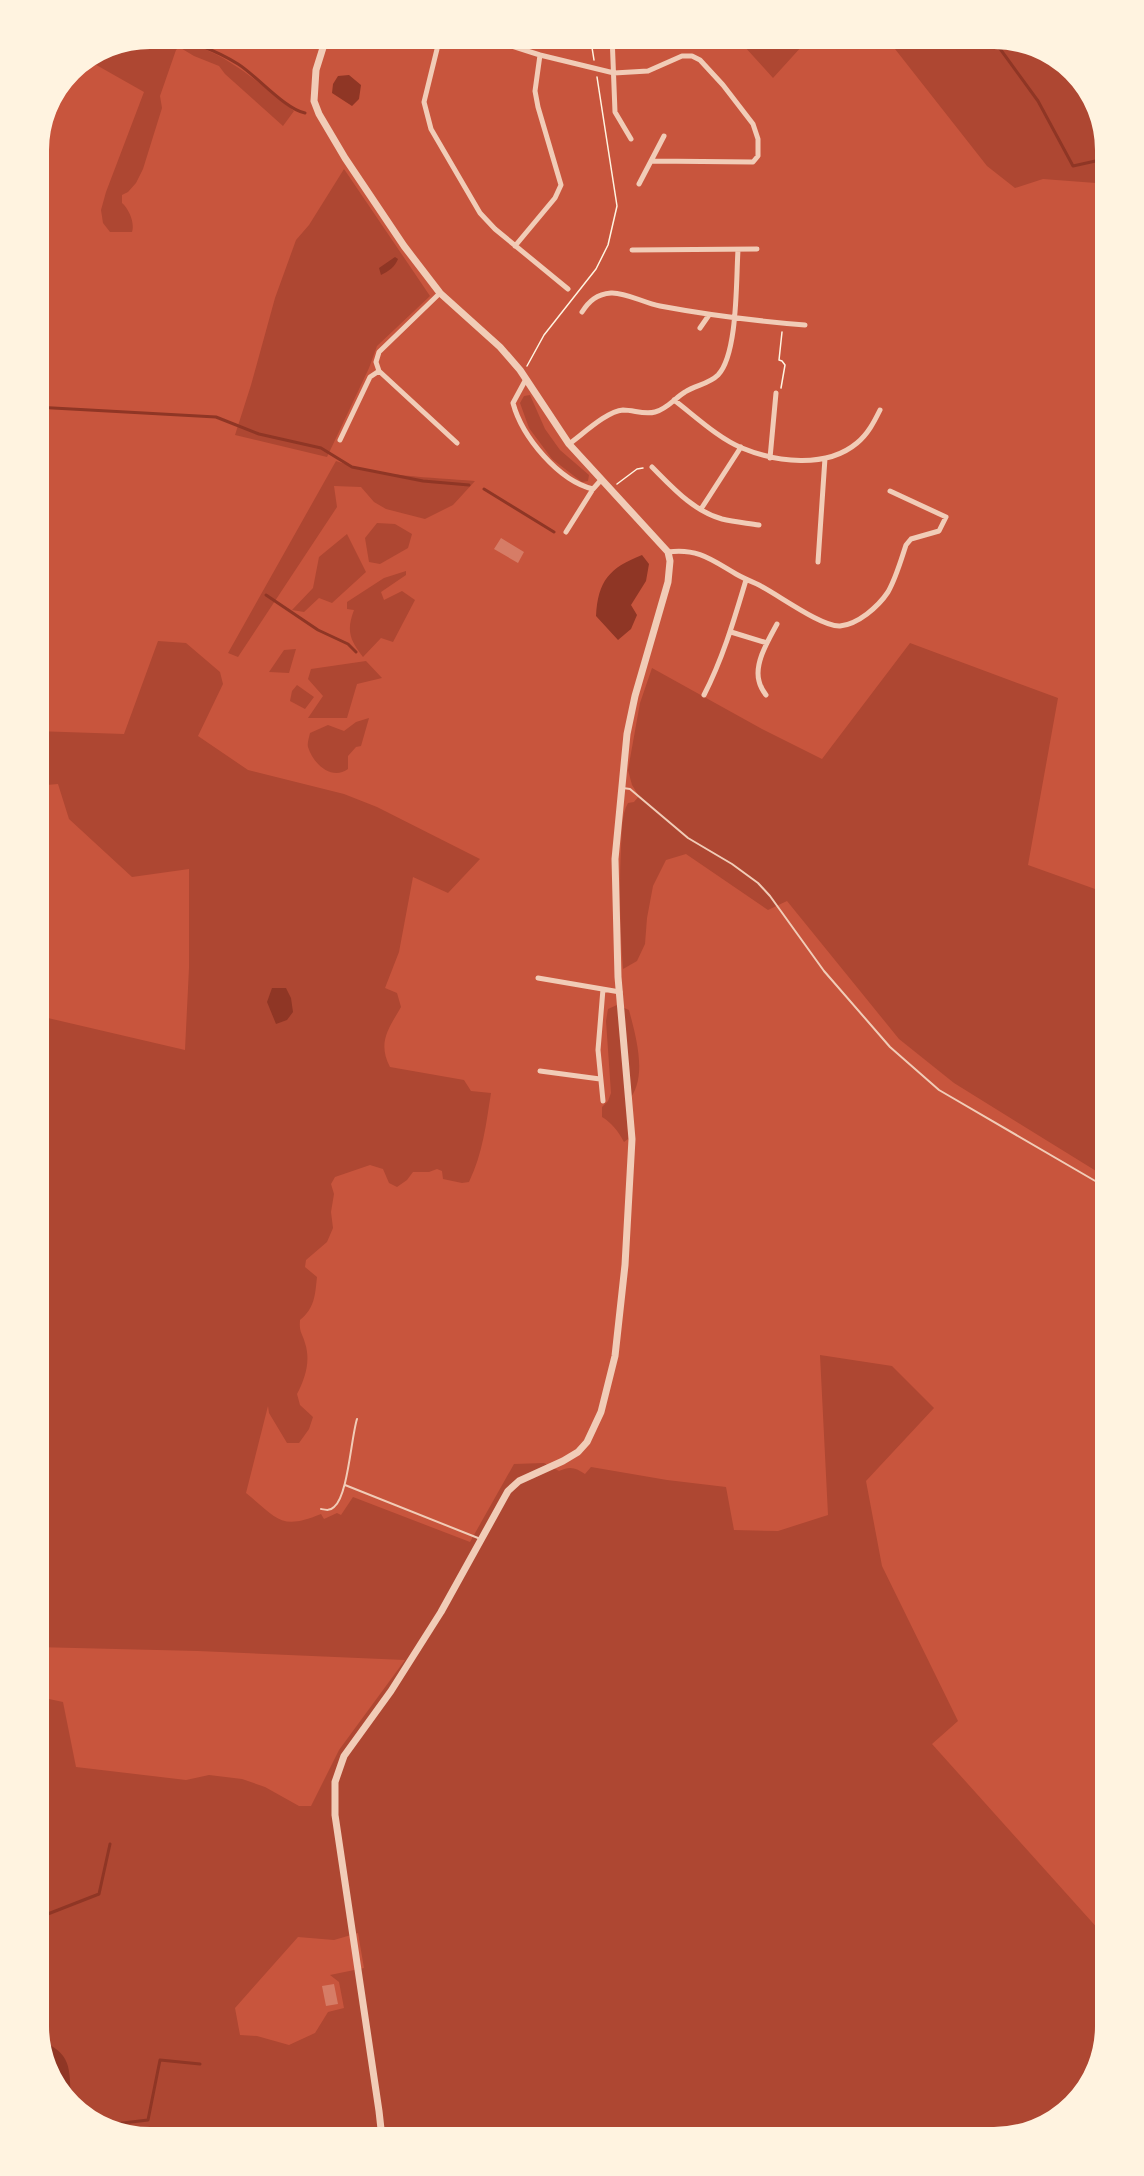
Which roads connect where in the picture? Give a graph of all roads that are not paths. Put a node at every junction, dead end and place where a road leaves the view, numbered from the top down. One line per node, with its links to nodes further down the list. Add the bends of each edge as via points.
1 (324, 45): 16 (street, via 314,89 319,114 404,246)
2 (438, 45): 11 (street, via 424,102 431,129 480,213)
3 (508, 45): 5 (street)
4 (613, 45): 6 (street)
5 (540, 55): 6 (street); 11 (street, via 535,91 561,185 555,198)
6 (614, 73): 8 (street, via 615,112); 9 (street, via 648,71 682,56 692,56 723,85 753,124 758,139 758,156 753,162)
7 (664, 136): 9 (street)
8 (631, 139)
9 (651, 162): 10 (street)
10 (639, 184)
11 (515, 246): 15 (street)
12 (757, 249): 14 (street)
13 (632, 250): 14 (street)
14 (738, 250): 19 (street)
15 (568, 289)
16 (440, 293): 22 (street, via 379,352); 23 (street, via 500,347)
17 (582, 312): 18 (street, via 592,300 611,293)
18 (709, 315): 19 (street); 21 (street)
19 (733, 318): 20 (street); 25 (street, via 731,350 724,368 712,380)
20 (806, 325)
21 (700, 328)
22 (379, 371): 27 (street, via 370,377); 28 (street)
23 (526, 379): 29 (street); 35 (street, via 513,404 521,422 555,467 580,486)
24 (776, 393): 31 (street)
25 (674, 400): 29 (street, via 654,412 619,410); 30 (street)
26 (880, 410): 32 (street, via 855,445)
27 (340, 440)
28 (457, 443)
29 (570, 444): 34 (street)
30 (741, 447): 31 (street); 37 (street)
31 (770, 458): 32 (street)
32 (825, 458): 41 (street)
33 (652, 466): 37 (street, via 675,491)
34 (601, 480): 35 (street); 40 (street)
35 (593, 489): 39 (street)
36 (890, 491): 42 (street, via 946,517 939,531 911,539 906,545 889,591 872,611 839,626)
37 (701, 509): 38 (street, via 722,519)
38 (759, 525)
39 (566, 532)
40 (668, 552): 42 (street, via 682,550 704,555); 48 (street, via 668,582 635,696)
41 (818, 562)
42 (746, 580): 44 (street)
43 (777, 624): 45 (street)
44 (731, 632): 45 (street); 46 (street)
45 (767, 643): 47 (street, via 758,668 758,680)
46 (704, 695)
47 (766, 695)
48 (621, 788): 51 (street, via 615,859); 55 (lane, via 630,789 688,838 758,883 824,971 883,1038 939,1090)
49 (538, 978): 50 (street)
50 (603, 989): 51 (street); 53 (street)
51 (620, 992): 59 (street, via 632,1139 620,1320 607,1391 587,1442 578,1452 519,1481 508,1491)
52 (540, 1071): 53 (street)
53 (600, 1079): 54 (street)
54 (603, 1101)
55 (1099, 1183)
56 (357, 1419): 57 (lane)
57 (345, 1485): 58 (lane, via 333,1509); 59 (lane)
58 (321, 1509)
59 (481, 1539): 60 (street, via 441,1612 344,1756 335,1782 335,1815)
60 (381, 2131)

